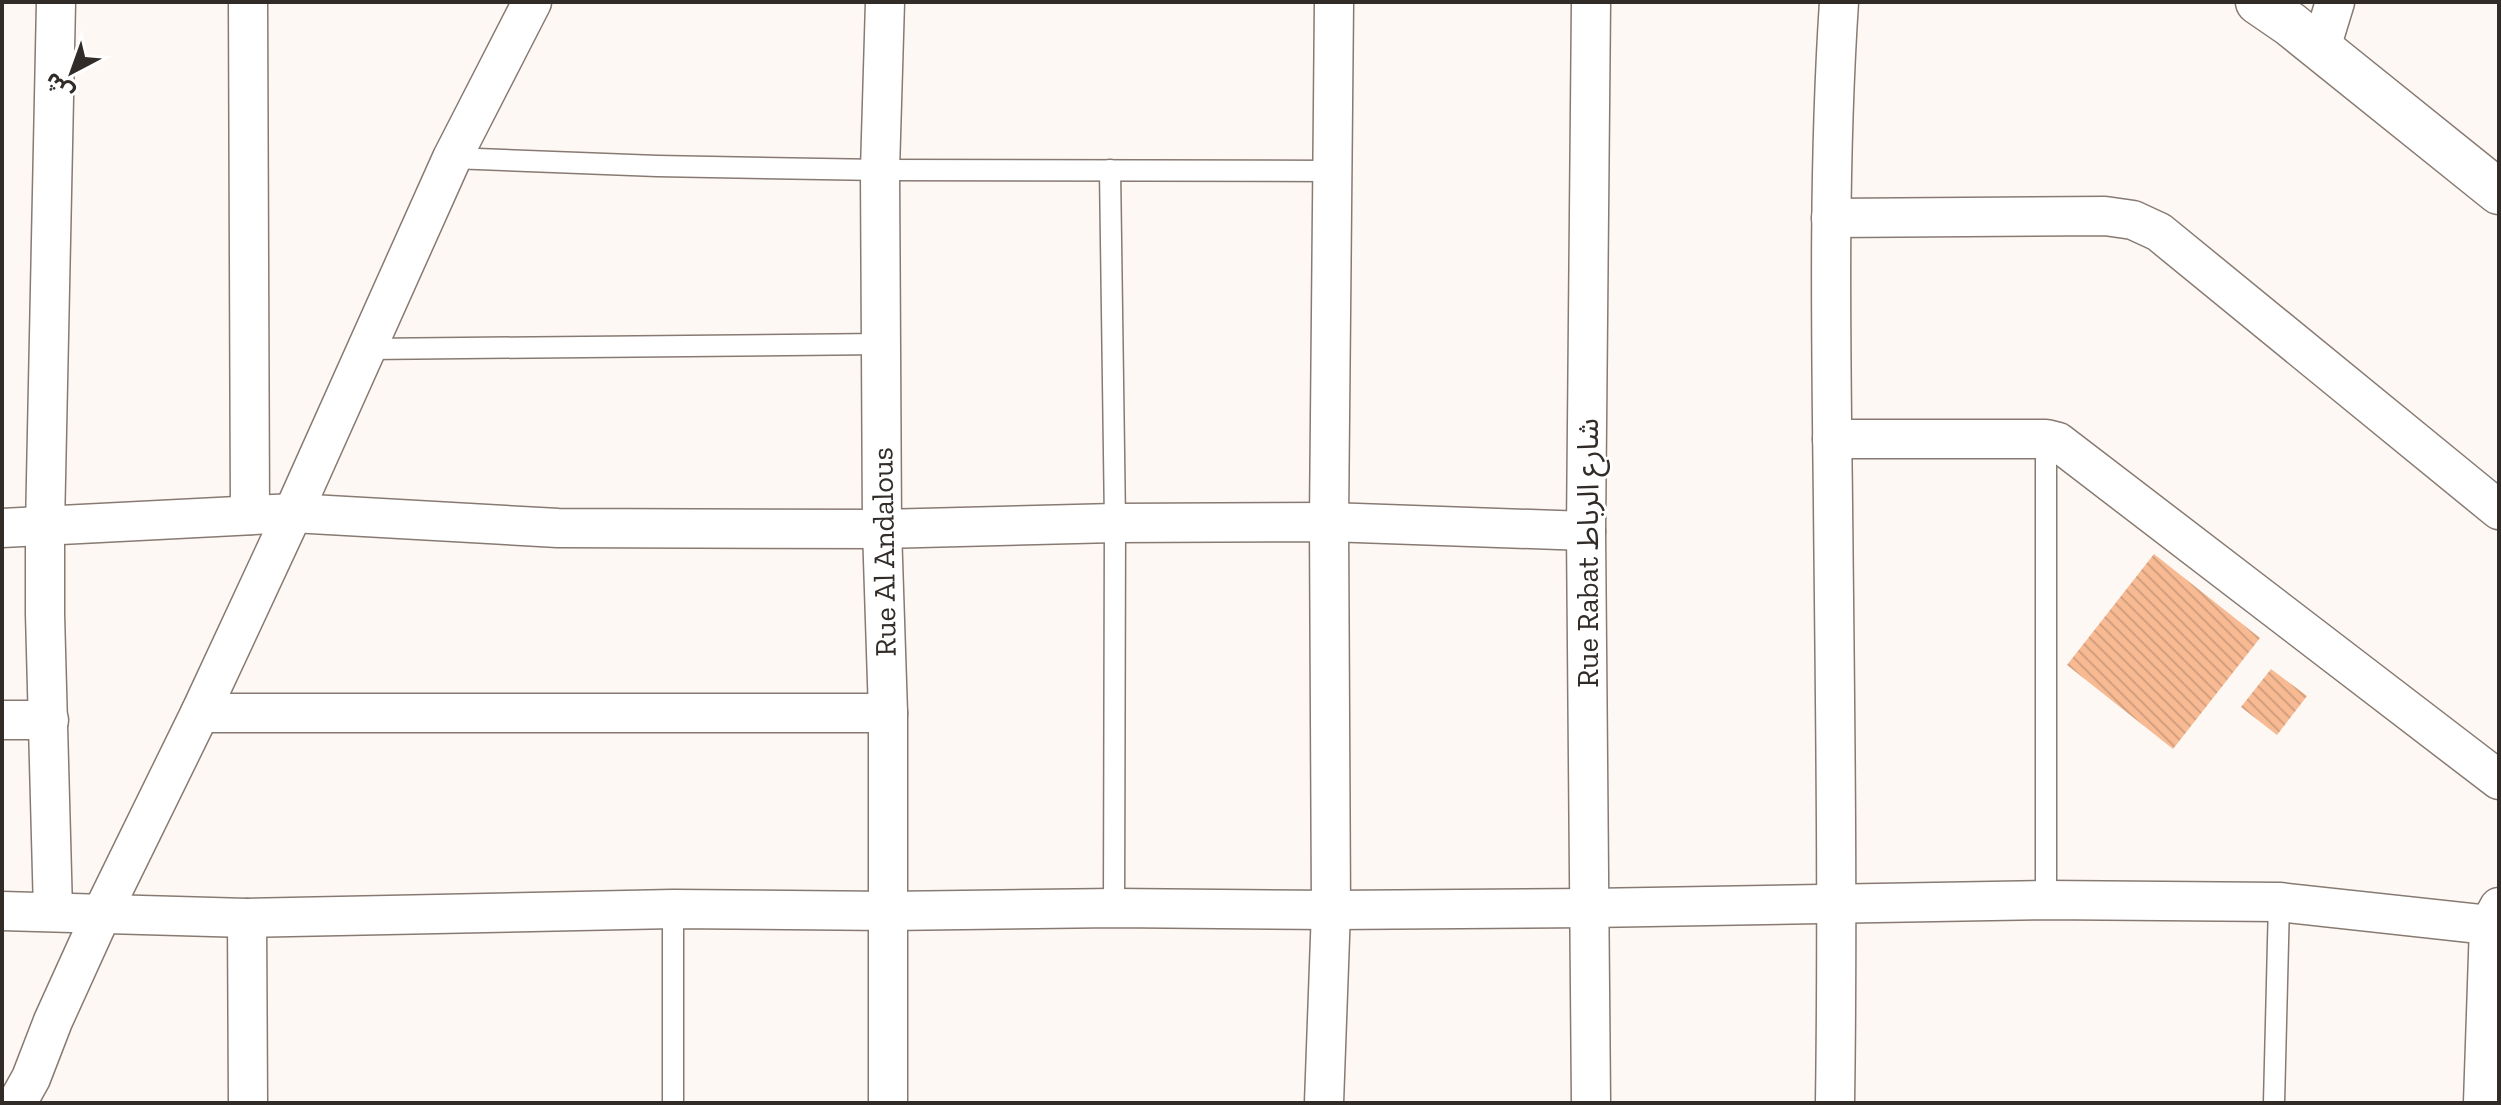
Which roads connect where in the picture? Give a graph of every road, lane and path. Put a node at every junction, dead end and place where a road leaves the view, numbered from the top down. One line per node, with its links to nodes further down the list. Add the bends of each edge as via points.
1 (56, 2): 26 (street)
2 (248, 2): 23 (street)
3 (532, 2): 11 (street)
4 (885, 2): 12 (street, Rue Al Andalous)
5 (1334, 2): 14 (street)
6 (1591, 2): 29 (street, Rue Rabat شارع الرباط)
7 (1839, 2): 16 (street)
8 (2258, 2): 10 (street)
9 (2335, 2): 10 (street)
10 (2321, 48): 15 (street)
11 (452, 158): 12 (lane); 18 (street)
12 (880, 170): 13 (lane); 17 (street, Rue Al Andalous)
13 (1110, 170): 14 (lane); 25 (lane)
14 (1331, 171): 24 (street)
15 (2499, 192)
16 (1831, 218): 19 (street); 21 (street, via 2133,220 2159,232)
17 (882, 344): 18 (lane); 28 (street, Rue Al Andalous)
18 (368, 349): 22 (street)
19 (1832, 439): 20 (street); 37 (street)
20 (2046, 439): 34 (street, via 2082,460); 35 (lane)
21 (2499, 510)
22 (293, 513): 23 (street); 28 (street, via 558,528); 30 (street)
23 (250, 515): 26 (street)
24 (1329, 522): 25 (street); 29 (street); 41 (street)
25 (1115, 523): 28 (street); 38 (lane)
26 (45, 527): 27 (street); 33 (street)
27 (2, 528)
28 (882, 529): 31 (street, Rue Al Andalous)
29 (1586, 531): 39 (street, Rue Rabat شارع الرباط)
30 (200, 713): 31 (street); 45 (street)
31 (888, 713): 44 (street, Rue Al Andalous)
32 (2, 720): 33 (street)
33 (49, 720): 43 (street)
34 (2499, 780)
35 (2046, 900): 36 (street); 37 (street)
36 (2279, 902): 46 (street); 55 (lane)
37 (1838, 904): 39 (street); 54 (street)
38 (1114, 908): 41 (street); 44 (street)
39 (1591, 908): 41 (street); 53 (street, Rue Rabat شارع الرباط)
40 (673, 909): 44 (street); 47 (street); 50 (lane)
41 (1331, 910): 52 (street)
42 (2, 911): 43 (street)
43 (53, 911): 45 (street)
44 (889, 911): 51 (street, Rue Al Andalous)
45 (102, 913): 47 (street); 48 (street)
46 (2494, 916): 56 (street)
47 (247, 918): 49 (street)
48 (20, 1097)
49 (248, 1103)
50 (673, 1103)
51 (888, 1103)
52 (1324, 1103)
53 (1591, 1103)
54 (1835, 1103)
55 (2274, 1103)
56 (2483, 1103)

